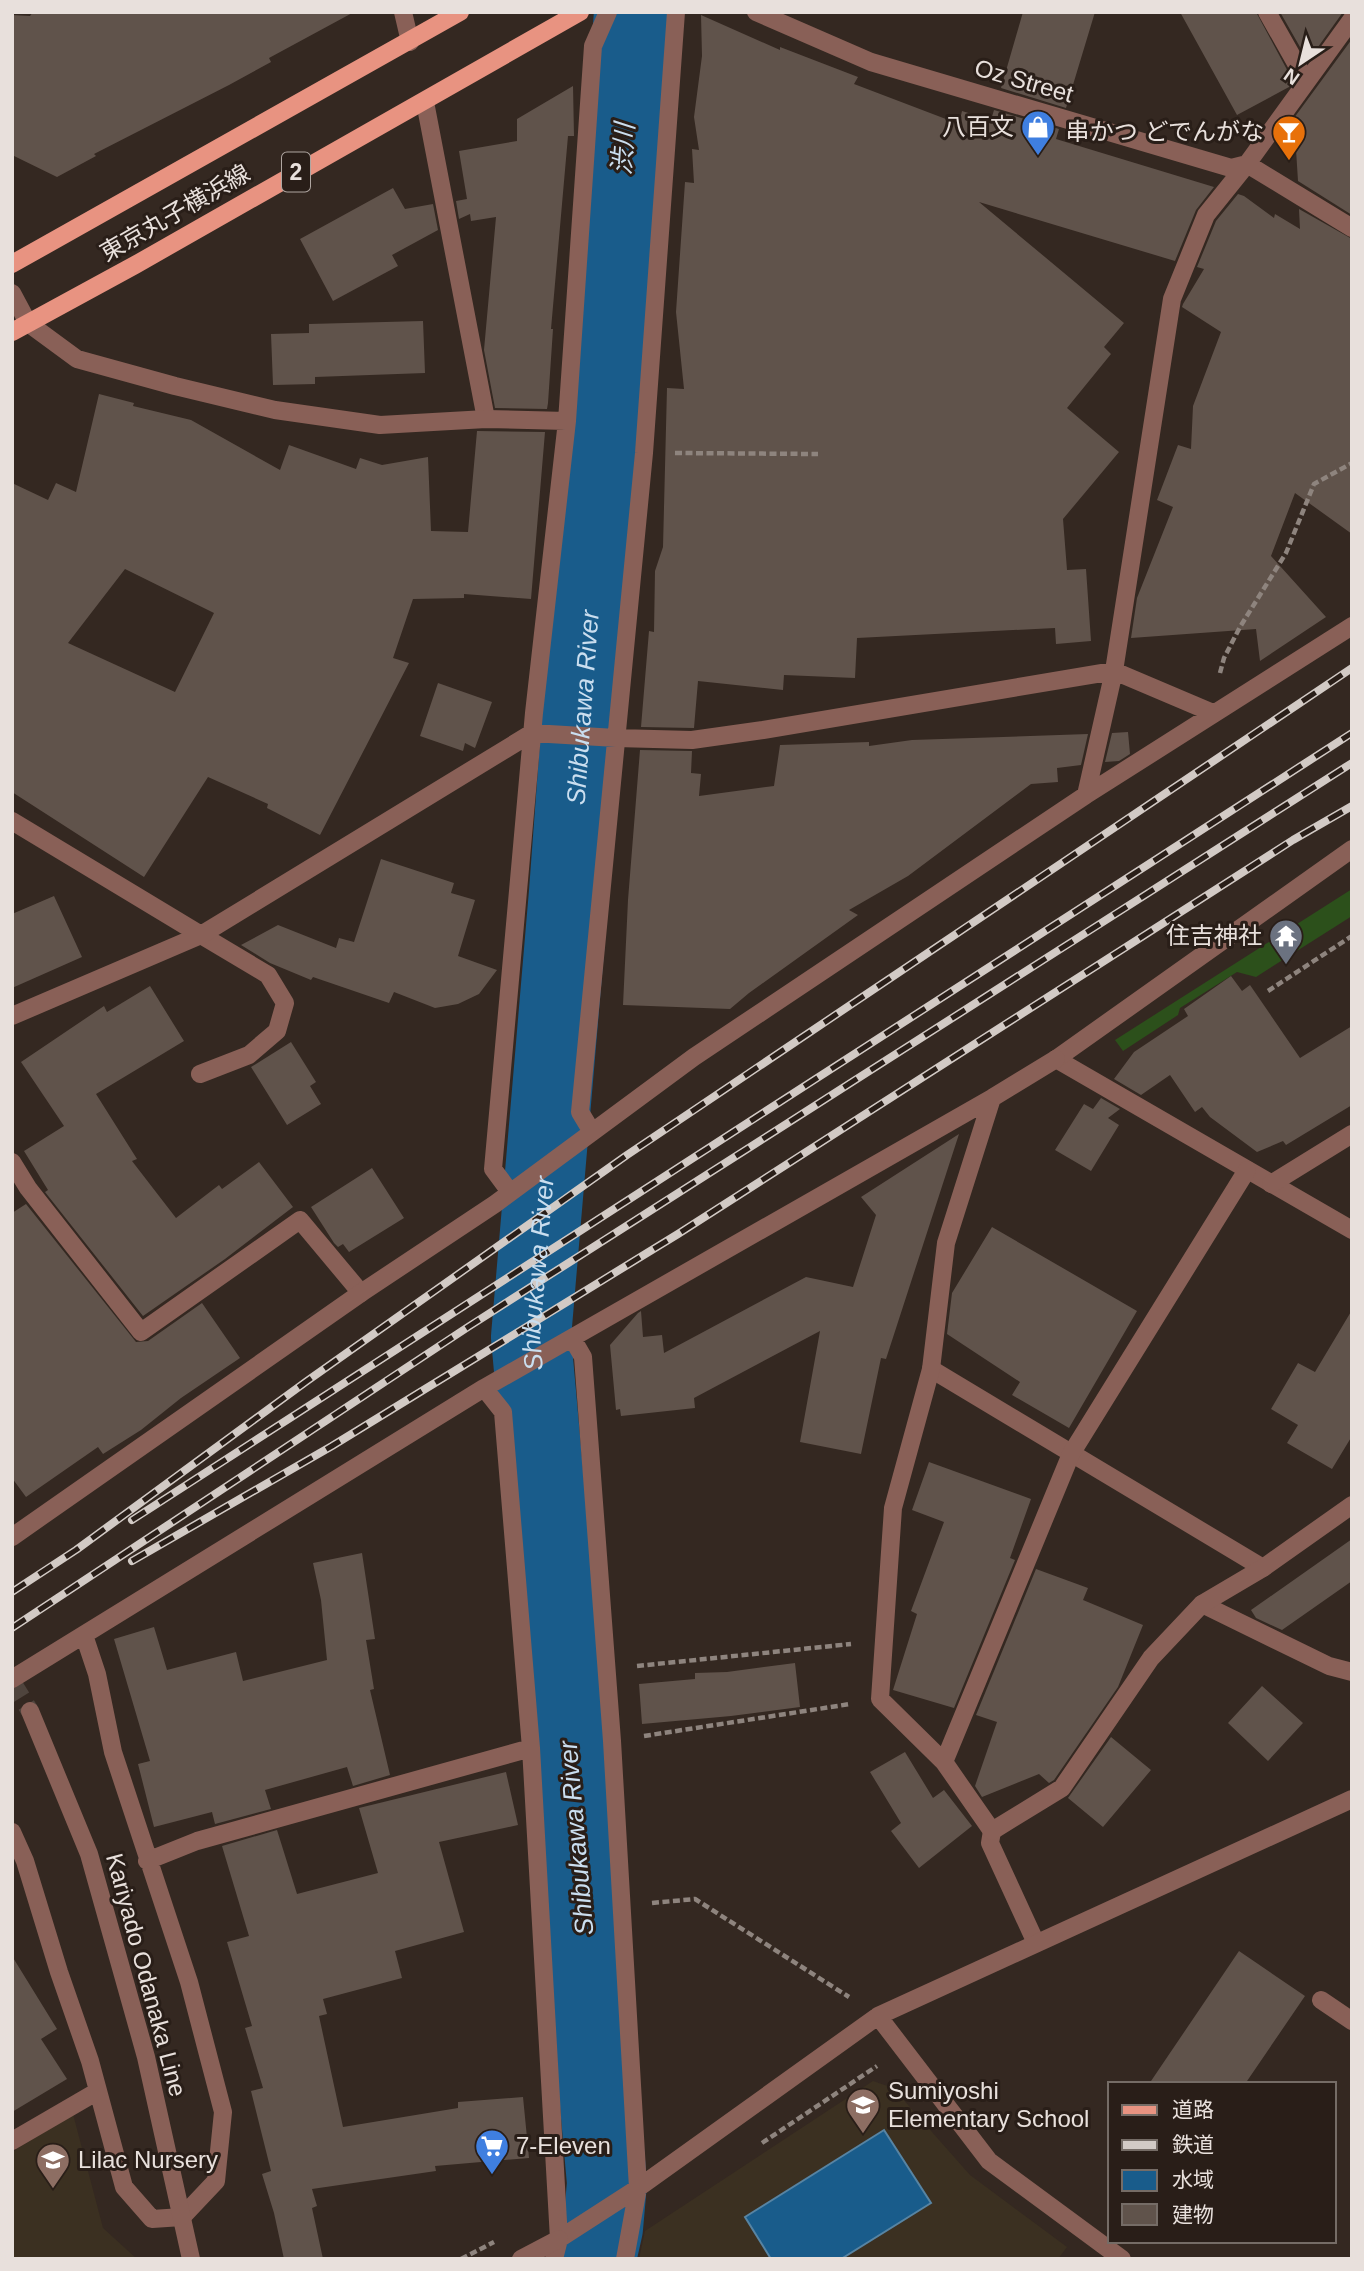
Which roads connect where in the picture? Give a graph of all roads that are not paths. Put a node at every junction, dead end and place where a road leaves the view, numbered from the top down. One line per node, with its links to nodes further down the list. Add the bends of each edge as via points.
1 (403, 12): 9 (street)
2 (460, 12): 9 (main road, 東京丸子横浜線 / 2)
3 (580, 12): 11 (main road, 東京丸子横浜線 / 2)
4 (608, 12): 18 (street, via 593,46)
5 (676, 12): 23 (street, via 644,453)
6 (756, 12): 12 (street, Oz Street, via 872,62 1231,167)
7 (1267, 12): 10 (street)
8 (1352, 19): 10 (street)
9 (410, 42): 14 (main road, 東京丸子横浜線 / 2)
10 (1306, 81): 12 (street)
11 (425, 102): 16 (main road, 東京丸子横浜線 / 2); 17 (street)
12 (1247, 164): 13 (street, Oz Street); 20 (street, via 1206,215 1171,299)
13 (1352, 228)
14 (12, 264)
15 (12, 293): 16 (street)
16 (20, 328): 17 (street, via 77,359 275,410 380,425)
17 (486, 419): 18 (street)
18 (567, 421): 22 (street)
19 (1352, 626): 21 (street)
20 (1114, 671): 21 (street); 23 (street, via 692,740); 24 (street)
21 (1213, 713): 24 (street)
22 (532, 733): 23 (street); 27 (street); 37 (street, via 493,1169)
23 (616, 738): 32 (street, via 580,1112)
24 (1086, 795): 32 (street, via 694,1057)
25 (12, 821): 27 (street)
26 (1352, 849): 29 (street)
27 (201, 935): 28 (street); 30 (street, via 268,975 285,1003 277,1031 249,1055)
28 (12, 1016)
29 (1056, 1059): 31 (street); 35 (street)
30 (200, 1074)
31 (992, 1098): 40 (street); 41 (street, via 946,1242)
32 (590, 1133): 37 (street)
33 (1352, 1134): 36 (street)
34 (12, 1162): 39 (street, via 142,1332 300,1220)
35 (1247, 1170): 36 (street); 43 (street)
36 (1270, 1184): 38 (street)
37 (506, 1194): 39 (street)
38 (1352, 1230)
39 (361, 1293): 45 (street)
40 (572, 1338): 42 (street); 64 (street, via 583,1357 623,1906)
41 (931, 1369): 43 (street); 53 (street, via 892,1508 880,1699)
42 (484, 1388): 48 (street); 52 (street, via 503,1412)
43 (1071, 1454): 46 (street); 53 (street)
44 (1352, 1506): 46 (street)
45 (12, 1537)
46 (1263, 1568): 47 (street)
47 (1202, 1604): 49 (street, via 1329,1666); 55 (street, via 1152,1658 1062,1787)
48 (84, 1634): 50 (street); 57 (street, via 113,1752)
49 (1352, 1672)
50 (12, 1679)
51 (30, 1711): 65 (street, Kariyado Odanaka Line, via 89,1854 146,2057)
52 (531, 1748): 57 (street, via 197,1841); 66 (street)
53 (944, 1762): 55 (street)
54 (1352, 1799): 58 (street)
55 (992, 1831): 58 (street, via 990,1843)
56 (12, 1832): 62 (street)
57 (148, 1861): 65 (street, via 189,1982 223,2112 216,2181)
58 (1036, 1943): 60 (street)
59 (1321, 2000): 61 (street)
60 (878, 2016): 64 (street); 71 (street, via 989,2161)
61 (1352, 2021)
62 (98, 2091): 63 (street); 65 (street, via 124,2188 152,2218)
63 (12, 2141)
64 (638, 2188): 66 (street); 70 (street)
65 (182, 2217): 67 (street, Kariyado Odanaka Line)
66 (559, 2239): 68 (street); 69 (street)
67 (191, 2259)
68 (521, 2259)
69 (554, 2259)
70 (625, 2259)
71 (1122, 2259)

